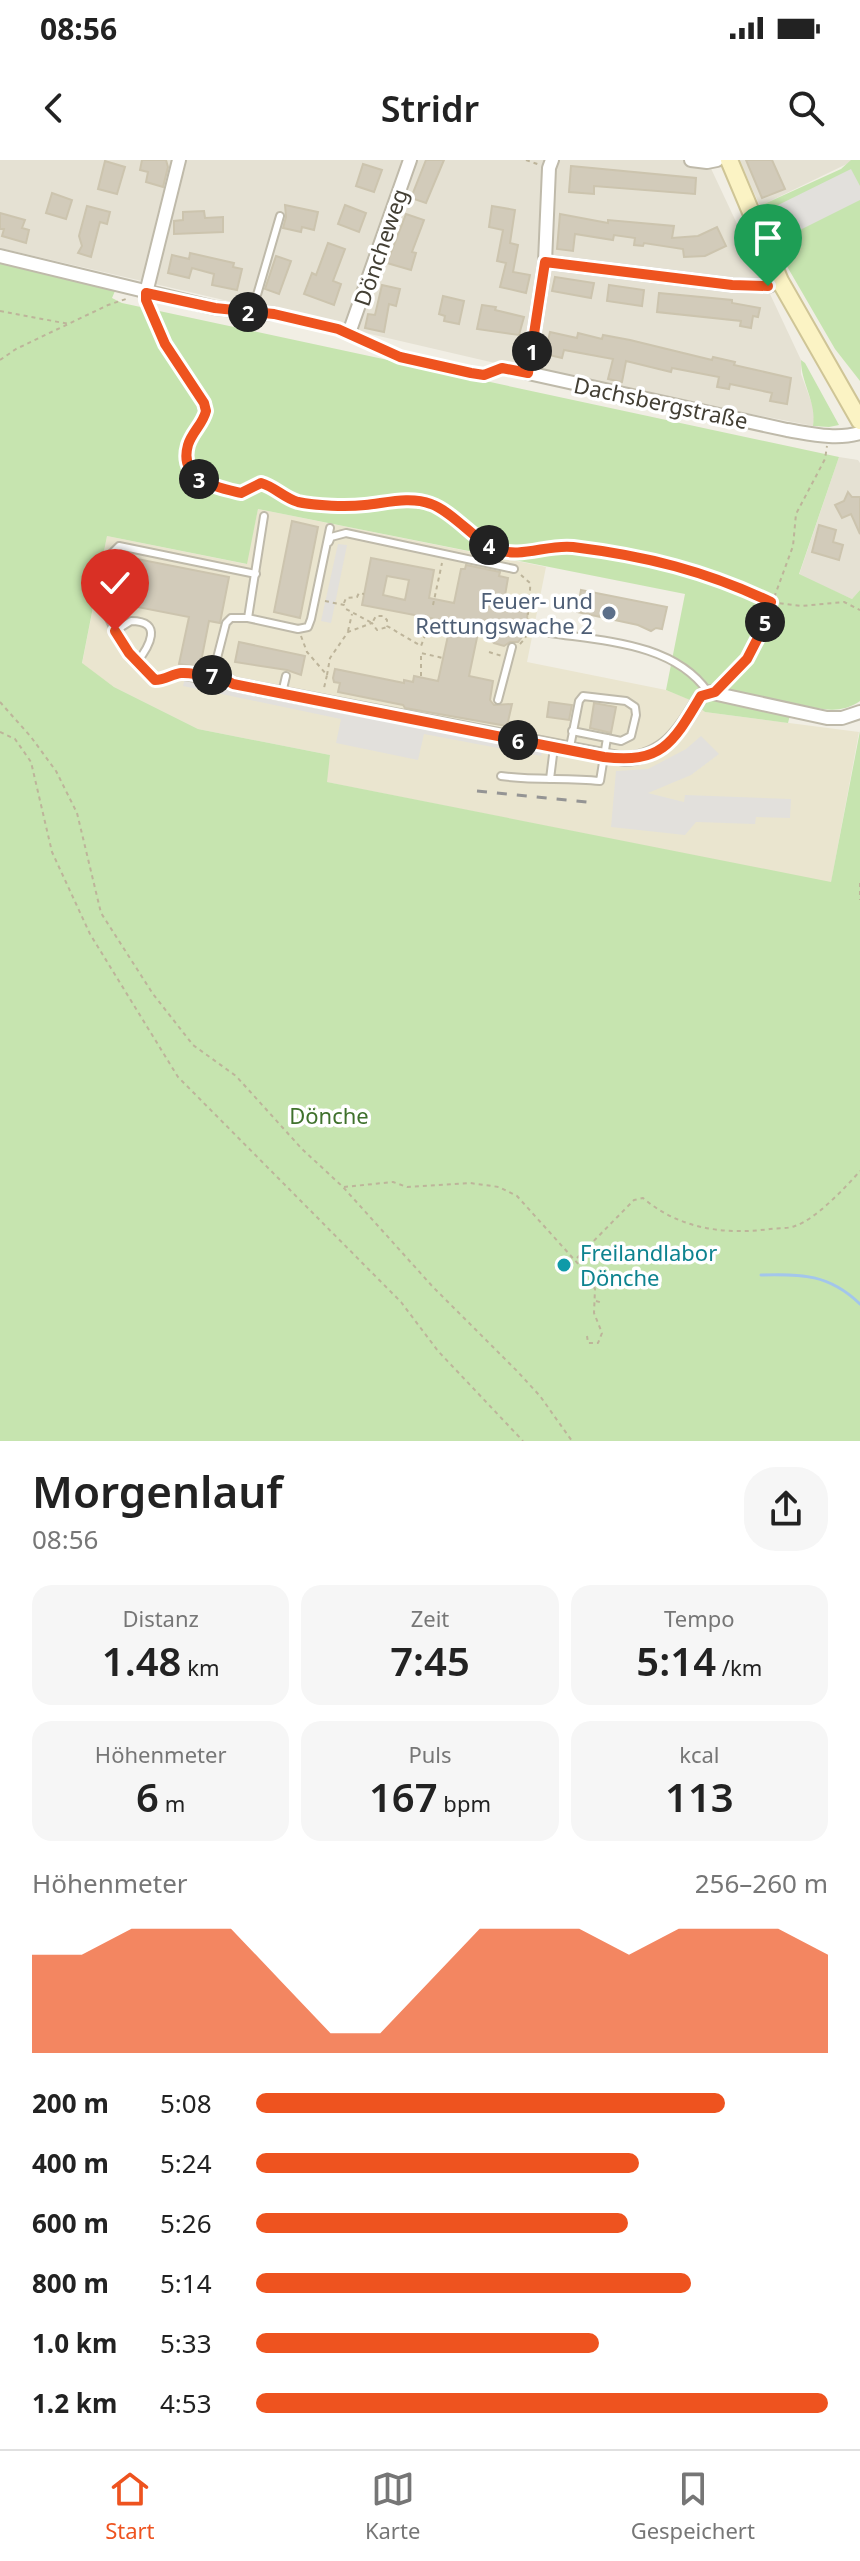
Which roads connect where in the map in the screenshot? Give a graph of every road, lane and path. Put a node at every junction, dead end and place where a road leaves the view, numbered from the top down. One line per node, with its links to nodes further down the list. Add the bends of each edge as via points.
1 (179, 160): 12 (street)
2 (410, 160): 17 (street, Döncheweg)
3 (526, 160): 7 (path)
4 (691, 160): 5 (street)
5 (717, 160)
6 (729, 160): 11 (main road)
7 (550, 164): 10 (street)
8 (280, 216): 14 (lane)
9 (0, 256): 12 (street)
10 (545, 262): 11 (street, via 732,285); 19 (street)
11 (780, 281): 20 (main road)
12 (146, 293): 14 (street); 16 (path); 31 (path, via 165,344 204,403 206,411 188,444 187,458 201,482 241,493 261,483 298,502 432,504 495,549 526,553 571,547 670,563 726,580)
13 (0, 311): 16 (path)
14 (252, 312): 15 (street)
15 (274, 314): 17 (path)
16 (70, 324): 18 (path)
17 (349, 333): 19 (path, via 400,357 471,373 484,375 502,368)
18 (0, 360)
19 (528, 373): 22 (street, Dachsbergstraße)
20 (860, 421)
21 (860, 433): 22 (street, Dachsbergstraße)
22 (829, 437): 31 (path, via 825,459 796,514 793,546)
23 (264, 516): 28 (lane)
24 (330, 528): 25 (lane)
25 (327, 544): 26 (lane, via 331,537 346,533); 30 (lane)
26 (444, 554): 27 (lane); 33 (path)
27 (514, 569): 45 (path, via 530,583 530,624 526,638)
28 (256, 574): 37 (lane); 41 (lane, via 119,546 112,553 102,604)
29 (364, 594): 32 (path, via 346,598)
30 (316, 599): 32 (path); 40 (lane, via 308,627)
31 (771, 602): 34 (path, via 844,602); 55 (path, via 747,659)
32 (344, 605): 35 (path)
33 (433, 605)
34 (860, 610)
35 (352, 613): 38 (path); 42 (path)
36 (432, 617): 44 (path)
37 (248, 618): 40 (lane); 51 (lane, via 226,623)
38 (372, 623): 39 (path, via 382,631); 39 (path, via 383,616); 42 (path)
39 (387, 626): 44 (path)
40 (298, 629): 52 (path, via 307,652)
41 (115, 631): 49 (lane); 49 (lane, via 131,621 150,629 151,643)
42 (348, 632): 52 (path, via 330,658)
43 (550, 633): 55 (lane, via 654,653 690,672)
44 (421, 646): 47 (path)
45 (512, 647): 46 (path, via 501,657); 57 (lane)
46 (489, 652)
47 (421, 653): 48 (path); 54 (path)
48 (443, 658)
49 (137, 662): 50 (lane, via 155,680)
50 (184, 673): 51 (street)
51 (216, 674): 56 (street, via 233,684)
52 (327, 675): 58 (path)
53 (286, 676): 56 (lane)
54 (421, 676)
55 (711, 692): 60 (street, via 827,718); 66 (street, via 701,696 671,741 656,752 641,758)
56 (282, 693): 58 (street)
57 (498, 700)
58 (321, 701): 64 (street, via 490,729)
59 (0, 702): 72 (path, via 56,771 77,813 101,913 153,994 193,1045 236,1076)
60 (860, 712)
61 (572, 731): 63 (lane); 63 (lane, via 583,696 632,703 636,715 631,736 621,741); 65 (lane)
62 (0, 732): 77 (path, via 15,739 31,762 52,852 90,934 178,1077 401,1302 438,1351)
63 (607, 738): 66 (lane)
64 (555, 747): 65 (street); 68 (lane)
65 (569, 750): 66 (street)
66 (604, 757): 68 (lane, via 600,781)
67 (501, 776): 68 (lane)
68 (550, 779)
69 (860, 883): 70 (path)
70 (860, 900)
71 (860, 1171): 73 (path, via 836,1198 796,1226 748,1232 700,1228 660,1212 643,1198 634,1200)
72 (343, 1187): 73 (path, via 393,1182 407,1187 499,1187 517,1196); 78 (path, via 540,1396)
73 (576, 1259): 74 (path, via 595,1289)
74 (595, 1300): 75 (path); 76 (path, via 602,1333 598,1343 588,1343)
75 (603, 1303)
76 (587, 1336)
77 (523, 1441)
78 (572, 1441)

